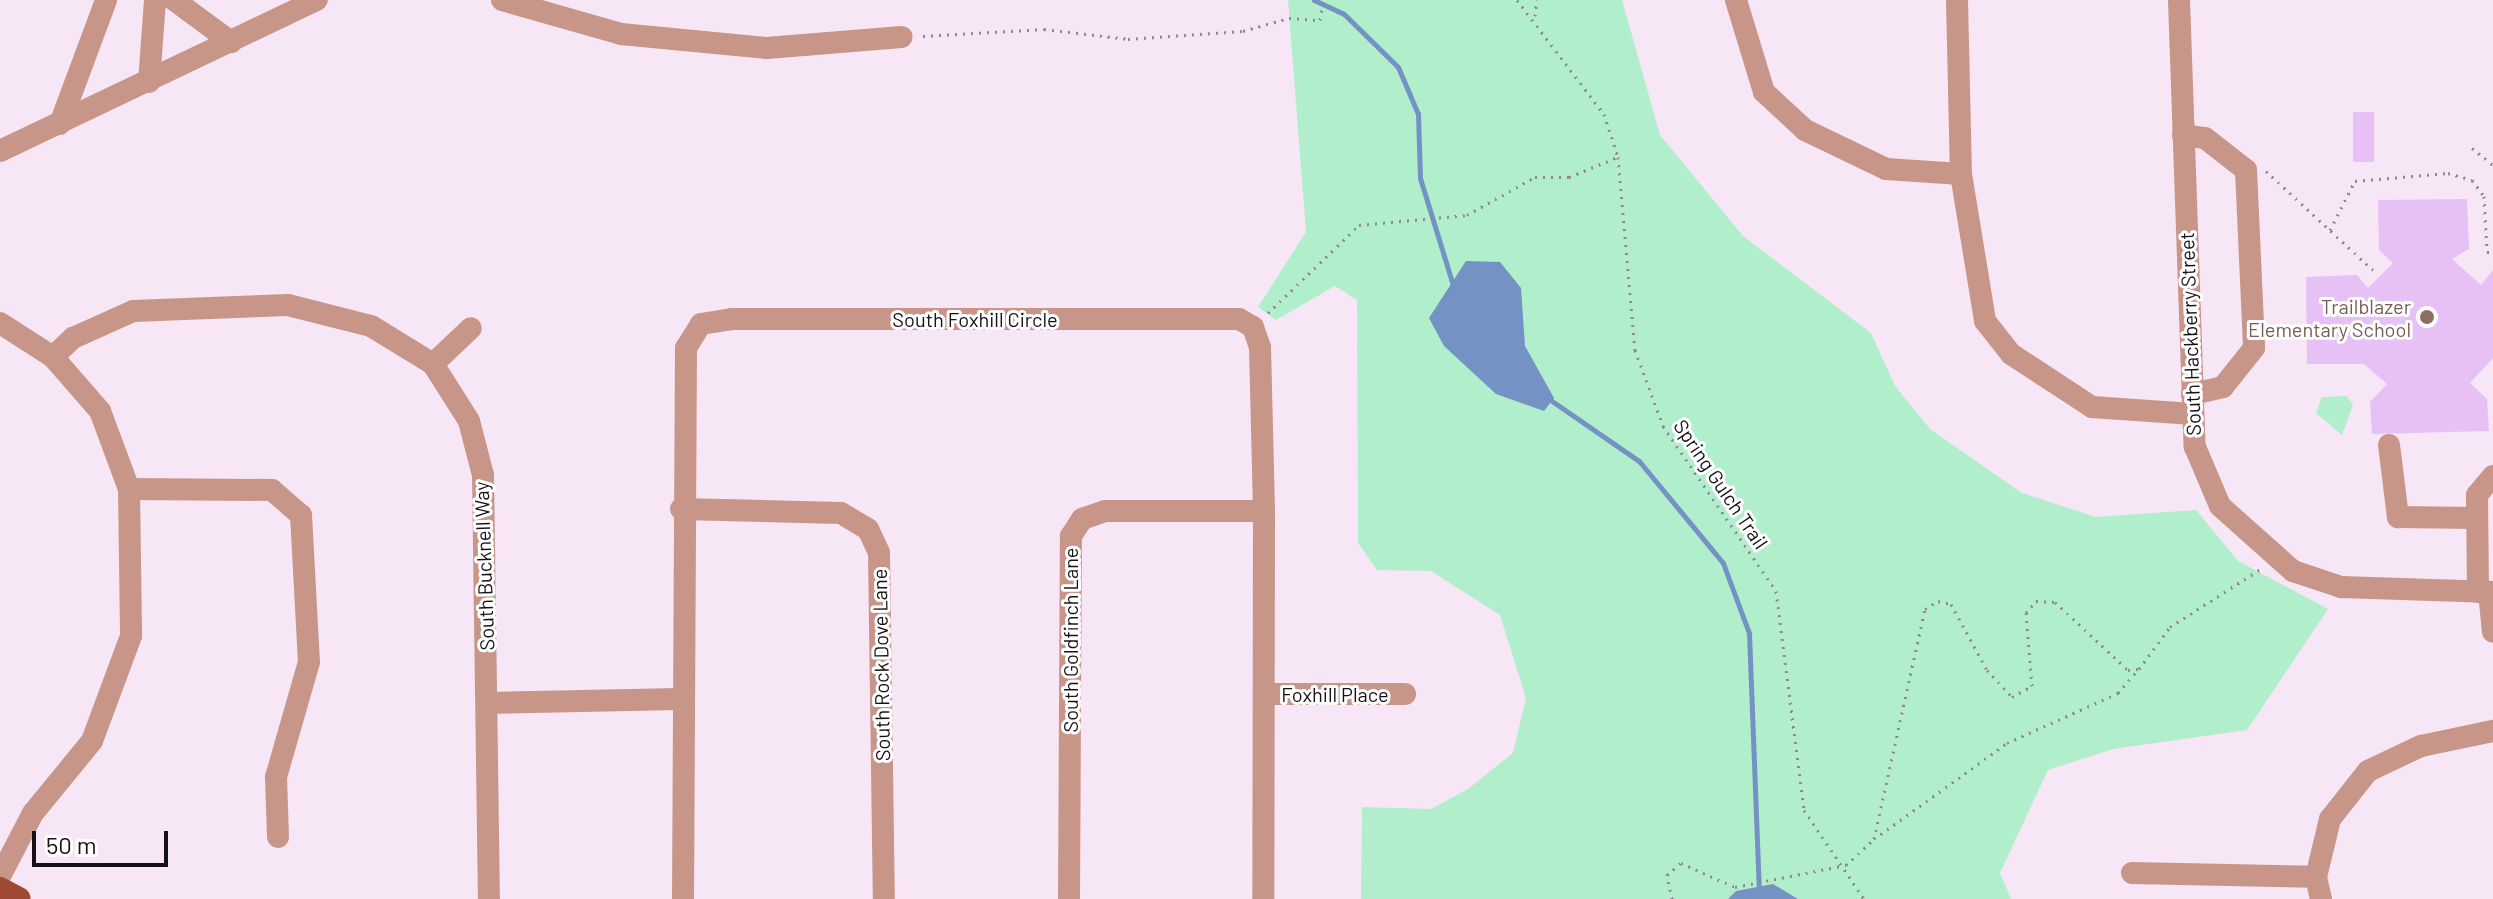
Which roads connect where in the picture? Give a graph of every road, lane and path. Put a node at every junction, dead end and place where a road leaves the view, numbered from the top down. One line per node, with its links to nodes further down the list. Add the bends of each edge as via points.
1 (106, 0): 16 (street)
2 (155, 0): 15 (street)
3 (174, 0): 14 (street)
4 (317, 0): 14 (street)
5 (502, 0): 13 (street, via 621,34 767,48)
6 (1323, 0): 13 (path, via 1321,16 1128,39 1044,29)
7 (1517, 0): 12 (path, Spring Gulch Trail)
8 (1537, 0): 12 (path)
9 (1736, 0): 23 (street, via 1764,92 1805,130 1886,169)
10 (1957, 0): 23 (street)
11 (2179, 0): 17 (street, South Hackberry Street)
12 (1535, 16): 20 (path, Spring Gulch Trail, via 1604,114)
13 (902, 37)
14 (231, 42): 15 (street)
15 (149, 82): 16 (street)
16 (60, 124): 19 (street)
17 (2183, 135): 32 (street, South Hackberry Street); 32 (street, via 2205,138 2246,170 2254,348 2223,387)
18 (2472, 148): 21 (path)
19 (0, 151)
20 (1618, 157): 28 (path, via 1569,177 1535,177 1467,215 1359,225); 50 (path, Spring Gulch Trail, via 1635,350 1663,426 1776,591 1794,774 1804,810)
21 (2493, 165)
22 (2261, 167): 24 (path)
23 (1961, 174): 32 (street, via 1978,296 1985,321 2011,354 2092,407)
24 (2330, 230): 25 (path, via 2355,181 2448,173 2472,180 2484,196 2487,252); 26 (path)
25 (2493, 252)
26 (2375, 272)
27 (0, 323): 30 (street)
28 (1253, 327): 36 (street, South Foxhill Circle, via 1239,319 701,324 686,348); 37 (street, via 1260,347)
29 (471, 328): 31 (street)
30 (53, 357): 31 (street, South Bucknell Way, via 73,338 133,311 288,305 371,326); 35 (street, via 100,411)
31 (433, 364): 46 (street, South Bucknell Way, via 469,421 483,475)
32 (2192, 404): 39 (street, South Hackberry Street, via 2195,447 2220,506)
33 (2389, 445): 38 (street, via 2398,517)
34 (2493, 476): 38 (street, via 2480,486)
35 (129, 489): 48 (street, via 272,490 301,515 309,662 276,777); 52 (street, via 131,636 118,688 92,741 33,813)
36 (681, 509): 45 (street, South Foxhill Circle); 58 (street, South Rock Dove Lane, via 841,513 868,529 879,553)
37 (1264, 511): 43 (street); 59 (street, South Goldfinch Lane, via 1105,511 1082,519 1071,536)
38 (2477, 518): 40 (street)
39 (2276, 559): 40 (street, South Hackberry Street, via 2341,587); 42 (path, via 2170,627)
40 (2487, 592): 41 (street)
41 (2493, 632)
42 (2139, 669): 49 (path, via 2118,693 2007,743); 49 (path, via 2128,670 2055,602 2036,601 2026,613 2032,686 2012,697 1987,670 1951,604 1925,609)
43 (1265, 694): 44 (street, Foxhill Place); 60 (street)
44 (1405, 694)
45 (679, 699): 46 (street); 57 (street, South Foxhill Circle)
46 (488, 703): 56 (street, South Bucknell Way)
47 (2493, 731): 53 (street, via 2421,746 2368,771 2330,819)
48 (278, 837)
49 (1874, 839): 50 (path)
50 (1846, 865): 61 (path, via 1744,885 1681,863 1667,875); 62 (path, Spring Gulch Trail)
51 (2132, 873): 53 (street)
52 (0, 876)
53 (2316, 877): 63 (street)
54 (0, 889): 55 (main road)
55 (19, 899)
56 (489, 899)
57 (683, 899)
58 (884, 899)
59 (1069, 899)
60 (1263, 899)
61 (1672, 899)
62 (1864, 899)
63 (2321, 899)

